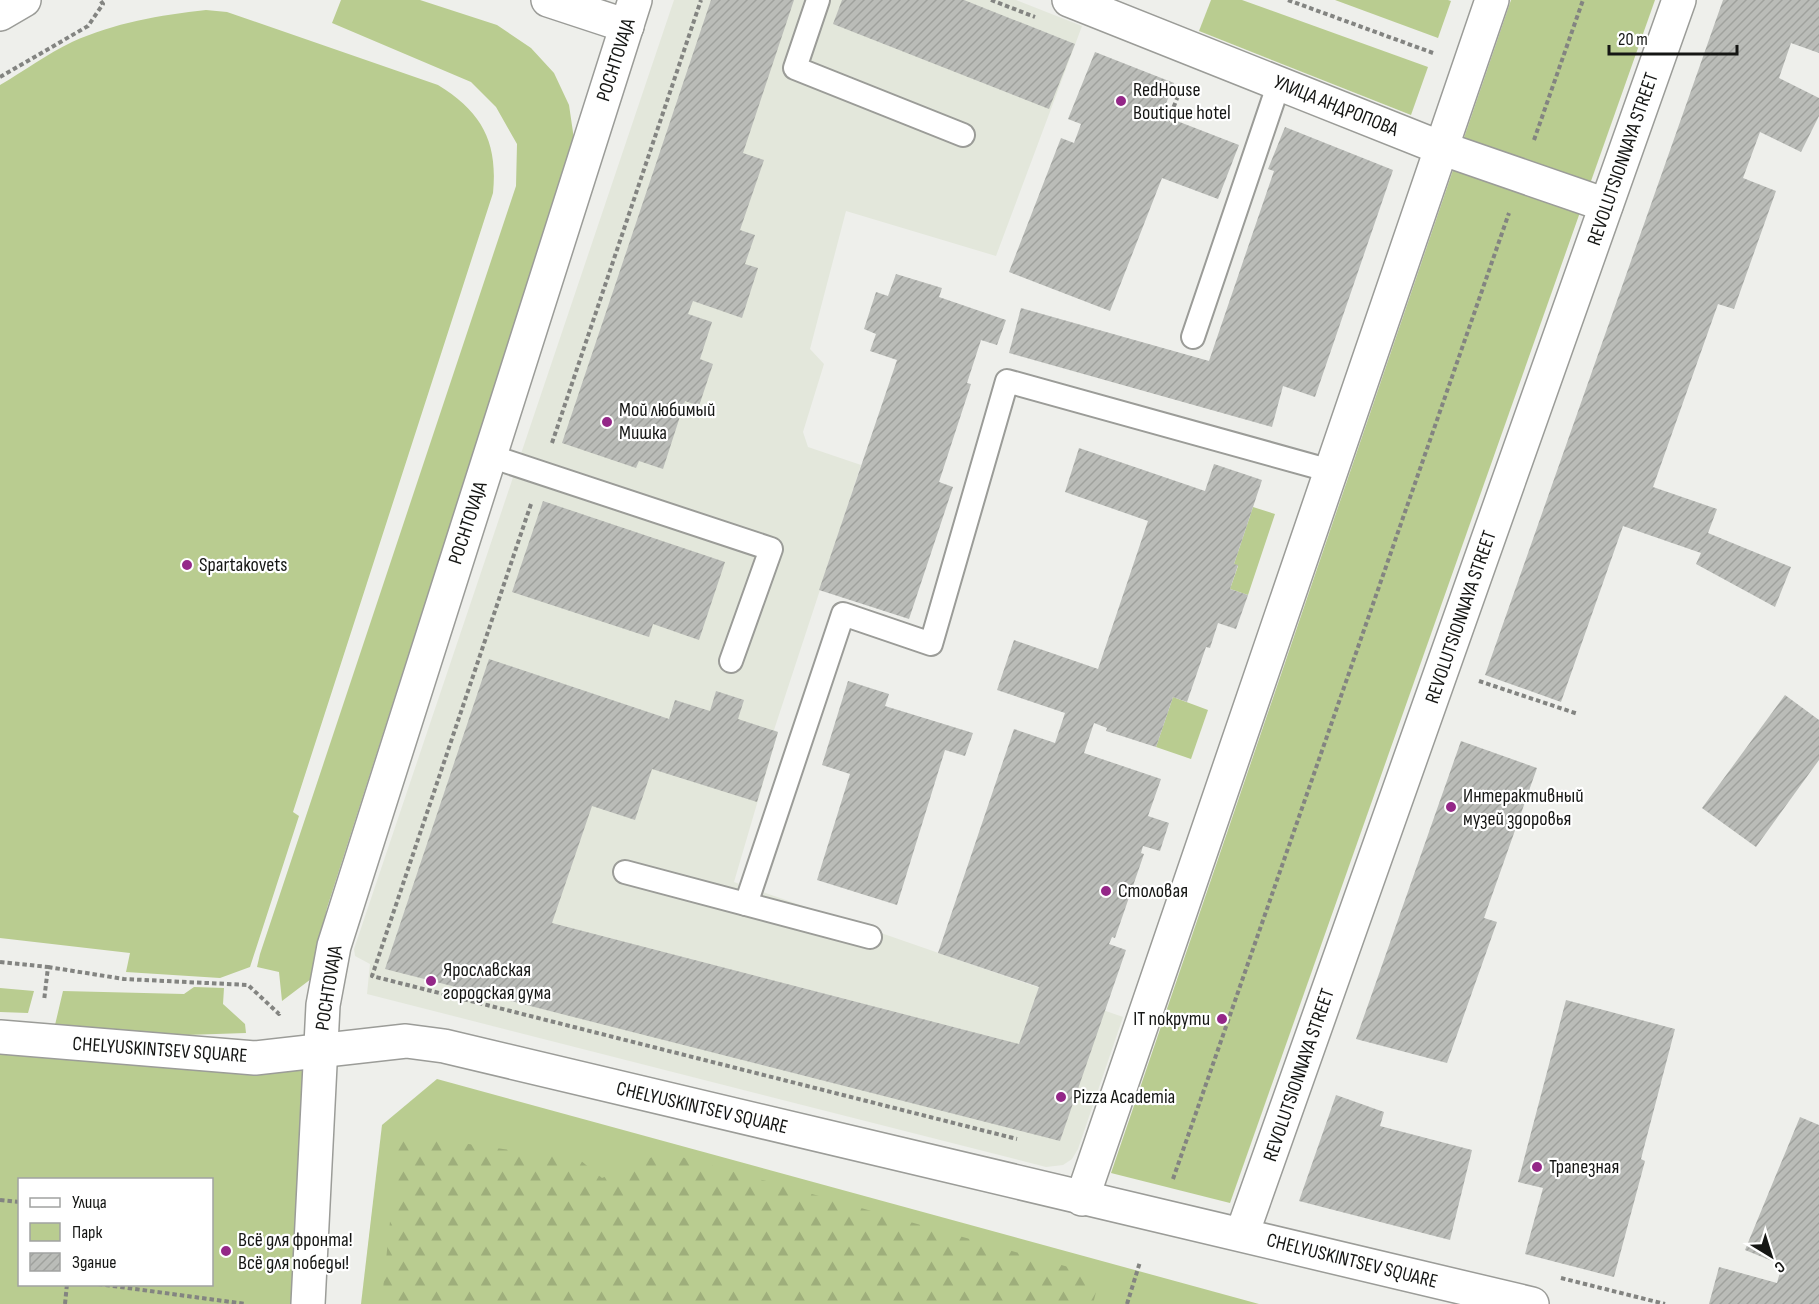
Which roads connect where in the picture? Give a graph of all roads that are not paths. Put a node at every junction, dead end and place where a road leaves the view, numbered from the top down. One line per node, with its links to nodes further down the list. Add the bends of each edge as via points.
1 (24, 0): 8 (street)
2 (548, 0): 7 (street)
3 (818, 0): 10 (lane, via 795,68)
4 (1069, 0): 9 (street, УЛИЦА АНДРОПОВА)
5 (1492, 0): 11 (street)
6 (1679, 0): 12 (street, REVOLUTSIONNAYA STREET)
7 (631, 13): 14 (street, POCHTOVAJA)
8 (0, 14)
9 (1279, 84): 11 (street, УЛИЦА АНДРОПОВА); 13 (lane)
10 (963, 135)
11 (1441, 148): 12 (street, УЛИЦА АНДРОПОВА); 15 (street)
12 (1606, 205): 23 (street, REVOLUTSIONNAYA STREET)
13 (1193, 337)
14 (490, 456): 16 (lane, via 771,549); 21 (street, POCHTOVAJA, via 334,946 323,1005)
15 (1331, 471): 18 (lane, via 1007,381 931,644 843,615); 22 (street)
16 (731, 661)
17 (625, 872): 18 (lane)
18 (746, 904): 19 (lane)
19 (870, 937)
20 (0, 1037): 21 (street, CHELYUSKINTSEV SQUARE, via 255,1058)
21 (320, 1050): 22 (street, CHELYUSKINTSEV SQUARE, via 406,1041 444,1046); 24 (street)
22 (1082, 1198): 23 (street, CHELYUSKINTSEV SQUARE)
23 (1242, 1234): 25 (street, CHELYUSKINTSEV SQUARE)
24 (308, 1304)
25 (1532, 1304)

